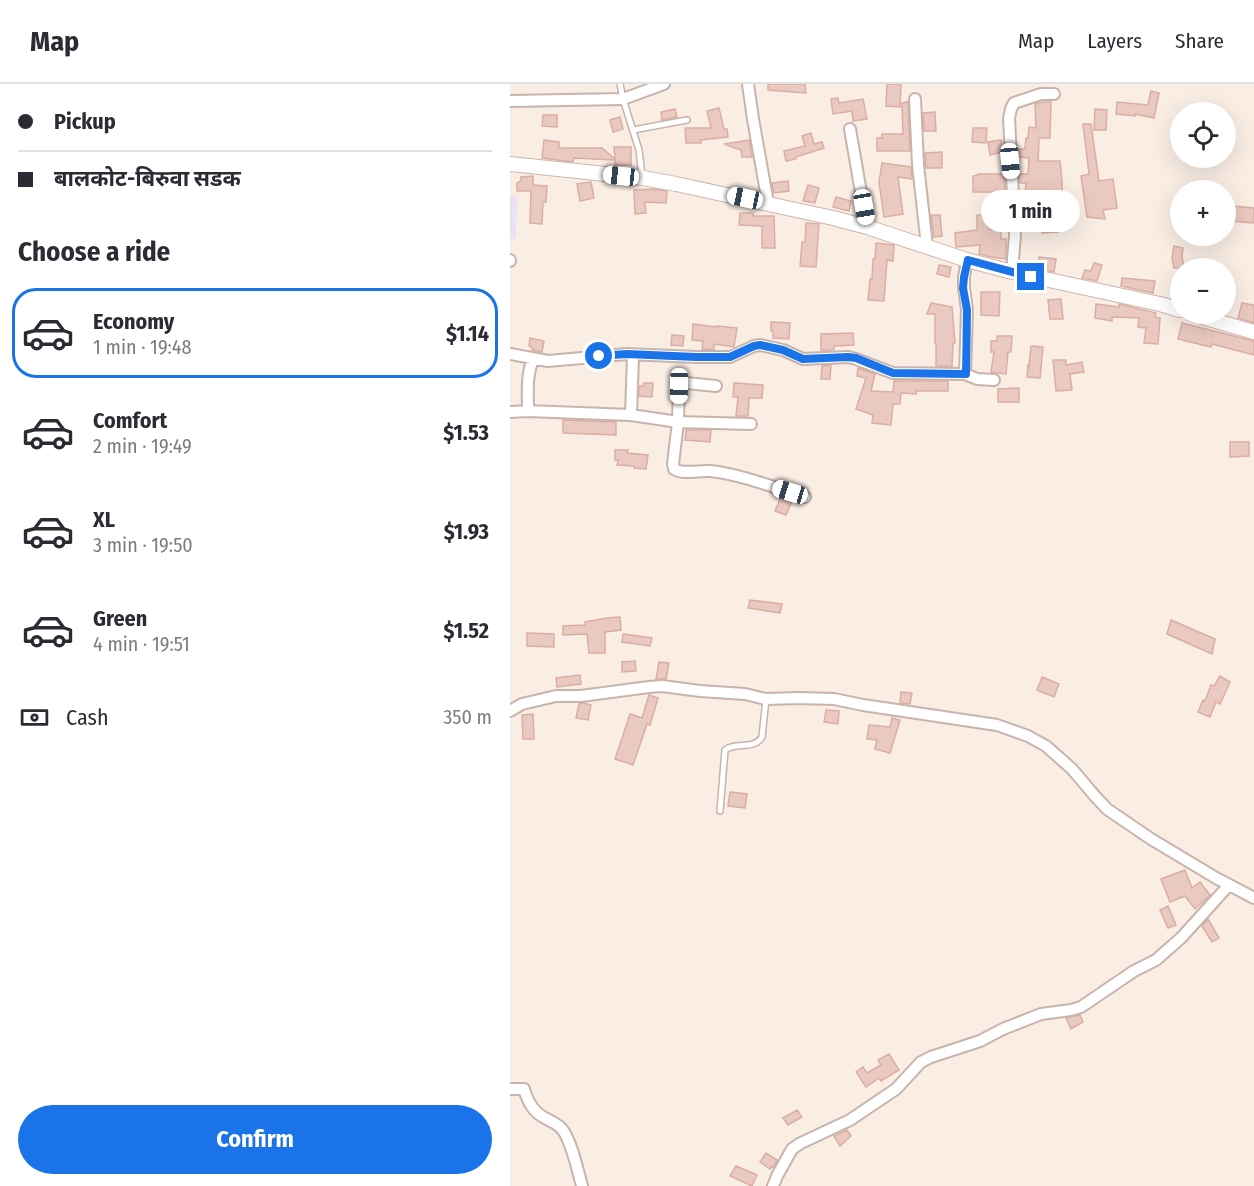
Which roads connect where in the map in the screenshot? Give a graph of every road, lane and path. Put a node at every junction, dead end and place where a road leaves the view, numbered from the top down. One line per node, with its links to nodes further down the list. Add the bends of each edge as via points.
1 (620, 84): 5 (lane)
2 (664, 84): 5 (street)
3 (748, 84): 14 (street)
4 (1054, 94): 15 (street, via 1022,100 1011,109 1008,127)
5 (622, 99): 7 (street); 10 (lane)
6 (915, 99): 17 (street)
7 (510, 100)
8 (687, 120): 10 (lane)
9 (850, 129): 16 (street)
10 (633, 130): 12 (lane)
11 (510, 164): 12 (main road)
12 (643, 178): 14 (main road)
13 (1041, 198): 15 (lane, via 1041,213)
14 (768, 203): 16 (main road)
15 (1013, 214): 19 (street)
16 (867, 226): 17 (main road)
17 (927, 246): 18 (main road)
18 (968, 260): 19 (main road); 26 (street, via 963,288 967,310)
19 (1012, 272): 20 (main road)
20 (1170, 307)
21 (1226, 324): 22 (main road)
22 (1254, 332)
23 (510, 354): 25 (street)
24 (633, 355): 25 (street); 26 (street, via 730,357 760,345 803,359 856,358 893,373); 31 (street)
25 (533, 359): 29 (street)
26 (966, 374): 27 (street)
27 (993, 380)
28 (716, 386): 32 (street, via 679,386)
29 (528, 411): 30 (street); 31 (street)
30 (510, 412)
31 (631, 415): 32 (street)
32 (678, 422): 33 (street); 34 (street, via 673,464 676,471 731,475)
33 (751, 424)
34 (805, 497)
35 (766, 699): 36 (street, via 662,686 556,696); 37 (lane, via 760,741 725,750); 38 (street, via 834,699 1014,730 1046,746 1107,808)
36 (510, 711)
37 (720, 811)
38 (1229, 885): 39 (street); 42 (street, via 1156,960 1081,1007 1041,1014 921,1062 896,1089 850,1120 792,1149)
39 (1254, 898)
40 (510, 1089): 41 (street, via 524,1089 532,1108 561,1127)
41 (582, 1186)
42 (773, 1186)

